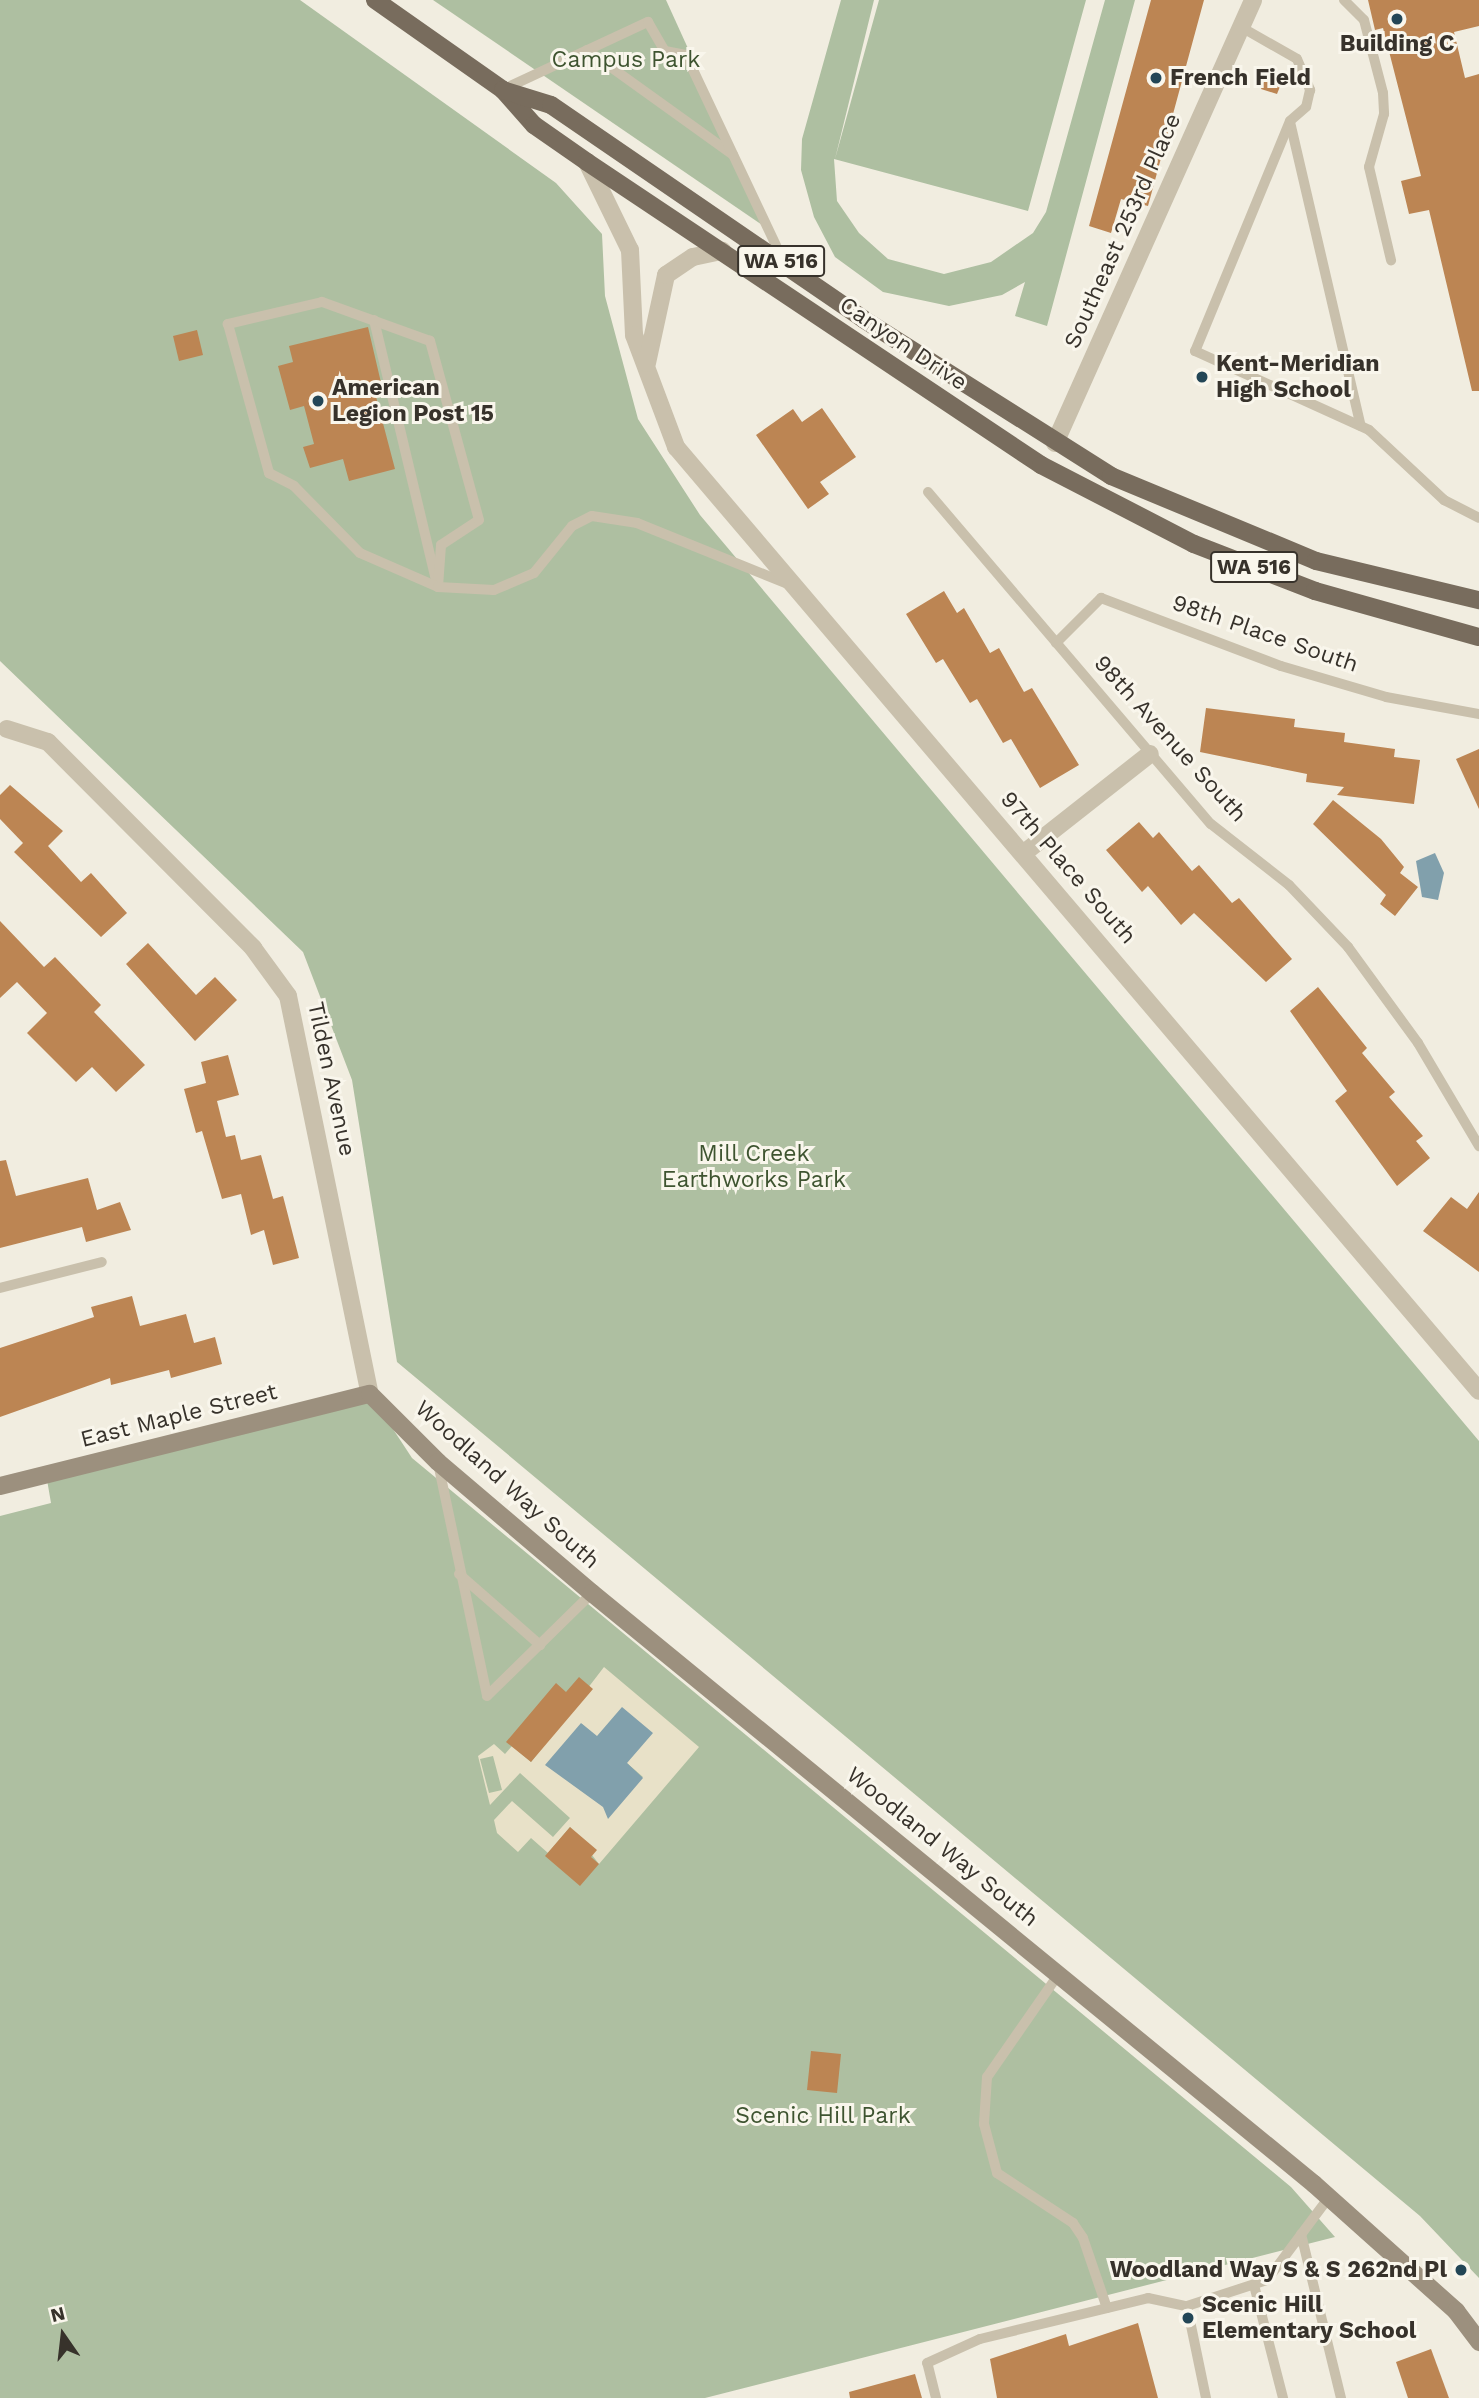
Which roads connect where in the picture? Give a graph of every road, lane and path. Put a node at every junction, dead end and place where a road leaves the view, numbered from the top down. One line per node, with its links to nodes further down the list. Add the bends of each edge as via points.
1 (375, 0): 6 (main road, Canyon Drive / WA 516)
2 (1253, 0): 4 (street, Southeast 253rd Place)
3 (1344, 0): 11 (lane, via 1364,20 1382,93 1384,114 1368,157)
4 (1241, 27): 7 (lane, via 1288,51 1306,74 1306,107); 16 (street, Southeast 253rd Place)
5 (587, 50): 6 (lane); 8 (lane); 8 (lane, via 648,22 665,51 685,55)
6 (503, 90): 9 (main road, Canyon Drive / WA 516, via 534,125); 12 (main road, Canyon Drive / WA 516, via 551,105)
7 (1290, 121): 15 (lane); 15 (lane, via 1195,351)
8 (734, 156): 12 (lane)
9 (587, 162): 10 (main road, Canyon Drive / WA 516); 14 (street, 97th Place South, via 629,250 633,328)
10 (722, 251): 14 (street, via 693,257 666,275); 22 (main road, Canyon Drive / WA 516, via 1041,465 1194,544 1315,591)
11 (1391, 260)
12 (785, 264): 16 (main road, Canyon Drive / WA 516)
13 (374, 320): 20 (lane); 20 (lane, via 430,341 479,520 441,545); 20 (lane, via 322,302 228,324 270,473 294,486 360,553)
14 (647, 363): 19 (street, 97th Place South, via 676,447)
15 (1361, 426): 18 (lane, via 1444,500)
16 (1055, 443): 21 (main road, WA 516, via 1200,518 1316,561)
17 (928, 492): 23 (lane, 98th Avenue South)
18 (1479, 518)
19 (788, 584): 20 (lane, via 637,523 592,516 572,526 534,573 513,585 467,591); 27 (street, 97th Place South)
20 (438, 587)
21 (1479, 600)
22 (1479, 637)
23 (1056, 643): 24 (lane, 98th Place South, via 1101,598 1281,666 1386,698); 26 (lane, 98th Avenue South)
24 (1479, 714)
25 (7, 729): 32 (street, Tilden Avenue, via 48,742 253,948 288,996)
26 (1150, 754): 27 (street); 28 (lane, 98th Avenue South, via 1211,824 1289,885 1348,947 1418,1043)
27 (1024, 853): 31 (street, 97th Place South)
28 (1479, 1146)
29 (102, 1262): 30 (lane)
30 (0, 1288)
31 (1479, 1391)
32 (370, 1394): 33 (street, Woodland Way South); 34 (street, East Maple Street)
33 (438, 1462): 35 (lane); 36 (street, Woodland Way South)
34 (0, 1486)
35 (459, 1574): 37 (lane); 37 (lane, via 487,1696)
36 (592, 1593): 37 (lane); 38 (street, Woodland Way South)
37 (540, 1645)
38 (1058, 1975): 39 (street, Woodland Way South); 43 (lane, via 987,2077 984,2124 997,2173 1073,2223 1083,2238)
39 (1329, 2197): 40 (lane); 44 (street, Woodland Way South, via 1456,2311)
40 (1301, 2234): 41 (lane, via 1267,2280); 48 (lane)
41 (1254, 2286): 42 (lane); 47 (lane)
42 (1187, 2306): 43 (lane, via 1148,2298); 46 (lane)
43 (1107, 2308): 45 (lane, via 979,2339 927,2362)
44 (1479, 2342)
45 (936, 2398)
46 (1206, 2398)
47 (1283, 2398)
48 (1341, 2398)

